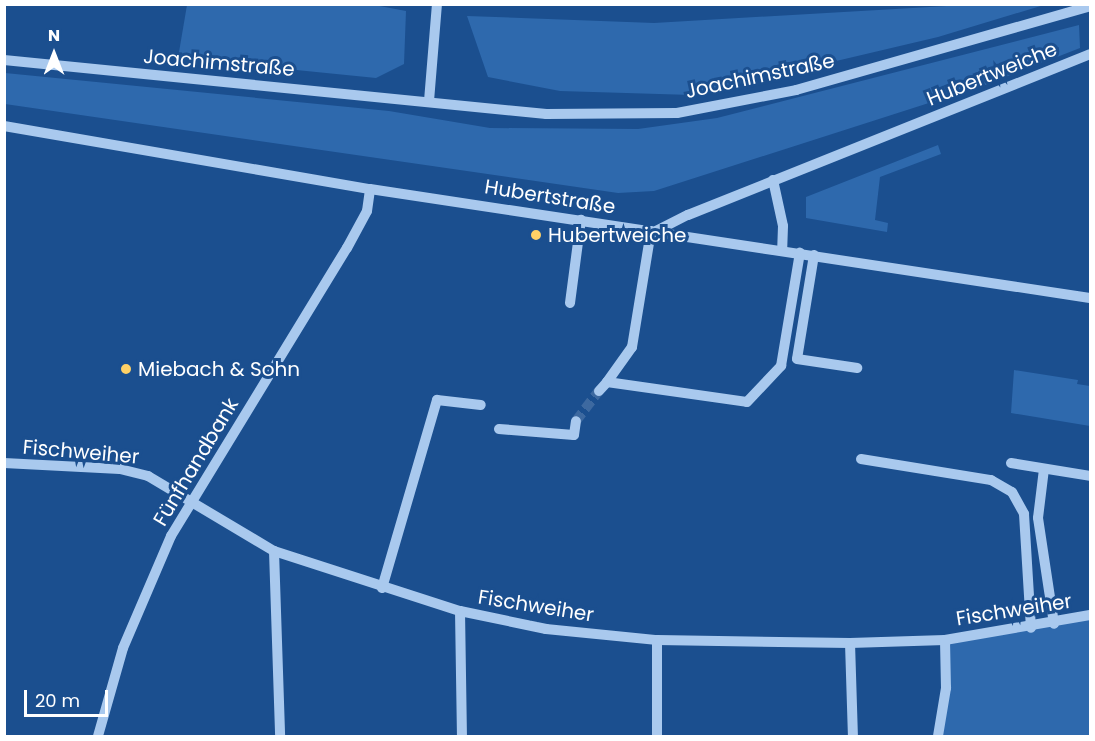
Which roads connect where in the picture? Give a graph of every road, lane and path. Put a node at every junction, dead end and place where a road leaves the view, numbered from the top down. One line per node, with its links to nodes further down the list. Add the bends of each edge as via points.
1 (437, 4): 5 (street)
2 (1090, 6): 5 (street, Joachimstraße, via 796,90 677,113 546,114)
3 (1090, 54): 7 (street, Hubertweiche)
4 (4, 60): 5 (street, Joachimstraße)
5 (429, 101)
6 (4, 126): 8 (street, Hubertstraße)
7 (773, 180): 10 (street, Hubertweiche); 11 (street, via 783,226)
8 (370, 189): 9 (street, Hubertstraße); 27 (street, Fünfhandbank, via 367,211 348,248)
9 (580, 220): 10 (street, Hubertstraße); 15 (street)
10 (653, 231): 11 (street, Hubertstraße); 17 (street, via 632,347)
11 (782, 250): 12 (street, Hubertstraße)
12 (800, 253): 13 (street, Hubertstraße); 17 (street, via 781,366 747,402)
13 (814, 255): 14 (street, Hubertstraße); 16 (street, via 797,359)
14 (1090, 297)
15 (570, 303)
16 (857, 368)
17 (607, 382): 18 (street)
18 (599, 391)
19 (481, 405): 29 (street, via 437,400)
20 (576, 420): 21 (street, via 574,435)
21 (499, 429)
22 (861, 459): 33 (street, via 991,480 1012,492 1024,514)
23 (4, 463): 27 (street, Fischweiher, via 120,469 148,476)
24 (1011, 463): 25 (street)
25 (1044, 469): 26 (street); 32 (street, via 1038,518)
26 (1090, 476)
27 (193, 501): 28 (street, Fischweiher); 37 (street, Fünfhandbank, via 171,536 143,597)
28 (274, 551): 29 (street, Fischweiher); 38 (street)
29 (382, 588): 30 (street, Fischweiher)
30 (460, 611): 34 (street, Fischweiher, via 546,629); 39 (street)
31 (1090, 615): 32 (street, Fischweiher)
32 (1054, 624): 33 (street, Fischweiher)
33 (1031, 628): 35 (street, Fischweiher)
34 (657, 640): 36 (street, Fischweiher); 40 (street)
35 (945, 640): 36 (street, Fischweiher); 42 (street, via 946,687)
36 (849, 644): 41 (street)
37 (98, 736)
38 (280, 736)
39 (462, 736)
40 (657, 736)
41 (853, 736)
42 (938, 736)

